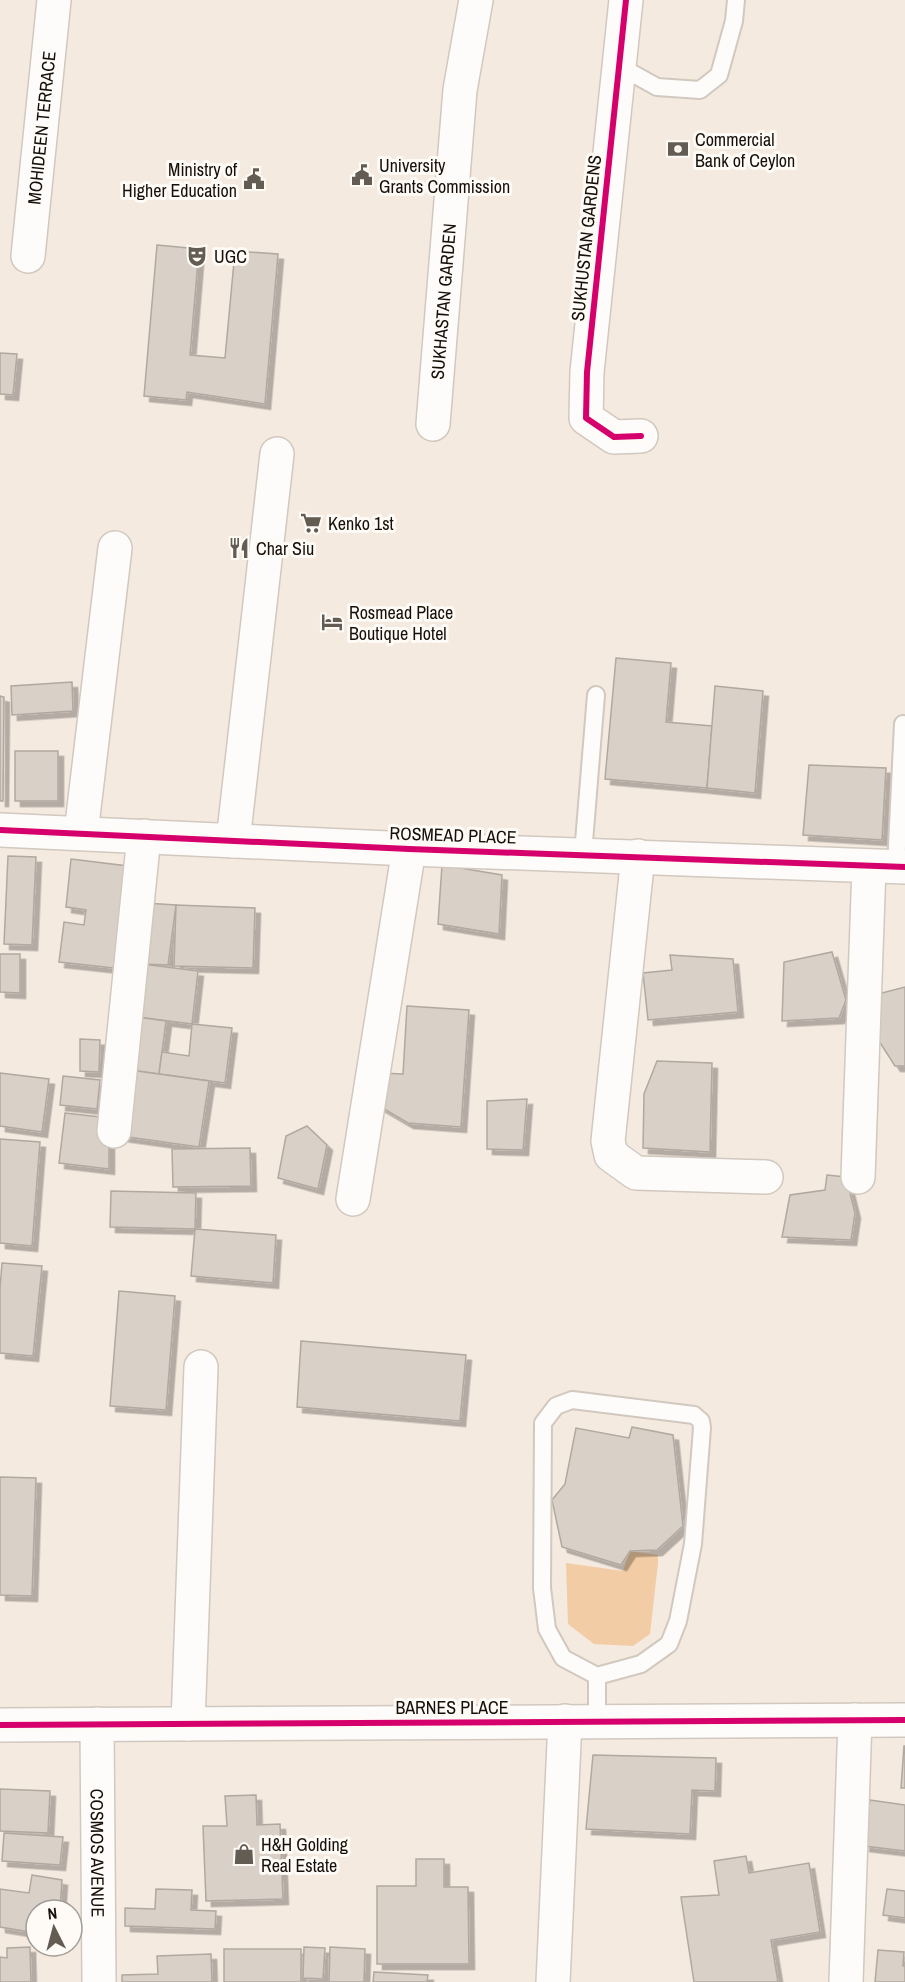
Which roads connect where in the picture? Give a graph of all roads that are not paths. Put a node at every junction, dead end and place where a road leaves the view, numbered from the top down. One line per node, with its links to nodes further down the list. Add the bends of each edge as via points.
1 (54, 0): 6 (street, MOHIDEEN TERRACE)
2 (476, 0): 7 (street, SUKHASTAN GARDEN, via 460,90)
3 (626, 0): 5 (street, SUKHUSTAN GARDENS)
4 (736, 0): 5 (lane, via 719,75 699,90 657,87)
5 (619, 66): 8 (street, SUKHUSTAN GARDENS, via 587,372 586,418 614,437)
6 (28, 256)
7 (433, 424)
8 (641, 436)
9 (277, 454): 16 (street)
10 (115, 548): 14 (street)
11 (596, 695): 18 (lane)
12 (903, 724): 20 (lane)
13 (0, 830): 14 (street, ROSMEAD PLACE)
14 (81, 833): 15 (street, ROSMEAD PLACE)
15 (144, 836): 16 (street, ROSMEAD PLACE); 21 (street)
16 (233, 840): 17 (street, ROSMEAD PLACE)
17 (409, 849): 18 (street, ROSMEAD PLACE); 24 (street)
18 (583, 854): 19 (street, ROSMEAD PLACE)
19 (638, 856): 20 (street, ROSMEAD PLACE); 22 (street, via 608,1141 611,1155 636,1173)
20 (890, 867): 23 (street)
21 (114, 1131)
22 (766, 1177)
23 (858, 1177)
24 (353, 1199)
25 (201, 1367): 32 (street)
26 (597, 1676): 26 (lane, via 641,1664 669,1644 678,1621 695,1520 702,1428 694,1415 572,1400 556,1406 543,1423 542,1588 547,1629 563,1658); 29 (lane)
27 (855, 1720): 28 (street, BARNES PLACE); 29 (street, BARNES PLACE); 36 (street)
28 (905, 1720)
29 (597, 1721): 30 (street, BARNES PLACE)
30 (565, 1722): 32 (street, BARNES PLACE); 35 (street)
31 (97, 1724): 32 (street, BARNES PLACE); 33 (street, BARNES PLACE); 34 (street, COSMOS AVENUE)
32 (188, 1724)
33 (0, 1725)
34 (99, 1982)
35 (553, 1982)
36 (846, 1982)

